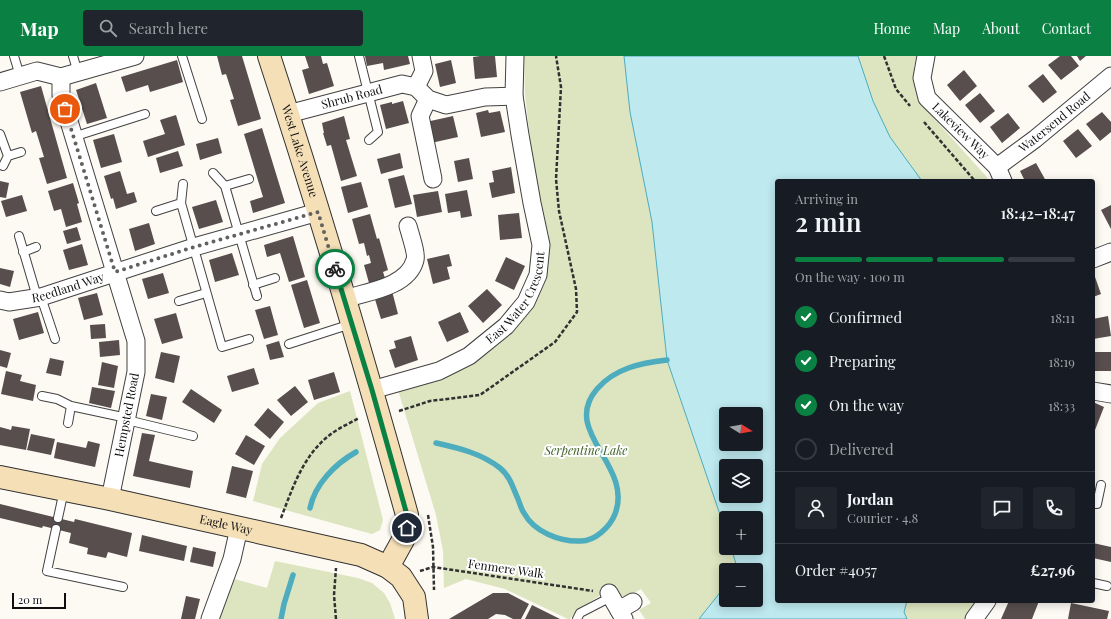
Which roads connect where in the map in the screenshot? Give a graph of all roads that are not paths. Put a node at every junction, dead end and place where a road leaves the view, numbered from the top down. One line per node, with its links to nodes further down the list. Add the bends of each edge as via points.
1 (14, 56): 11 (lane)
2 (72, 56): 10 (lane)
3 (135, 56): 10 (street)
4 (182, 56): 21 (lane)
5 (268, 56): 20 (street, West Lake Avenue)
6 (358, 56): 16 (lane)
7 (420, 56): 15 (street, via 424,71)
8 (515, 56): 17 (street, East Water Crescent)
9 (926, 56): 29 (street, Lakeview Way, via 922,78 927,98)
10 (78, 73): 13 (street)
11 (20, 76): 13 (street, via 37,71); 14 (street)
12 (1111, 76): 29 (street, Watersend Road, via 1035,140)
13 (60, 78): 23 (street, Hempsted Road, via 61,95)
14 (0, 82)
15 (416, 87): 16 (street, Shrub Road, via 402,84); 18 (street)
16 (369, 92): 20 (street, Shrub Road); 24 (lane, via 378,132)
17 (514, 96): 18 (street, via 485,97 446,105); 58 (street, East Water Crescent, via 541,245 538,275 526,302 506,326 469,356 439,371)
18 (428, 99): 31 (street, via 420,116)
19 (145, 114): 23 (lane)
20 (288, 114): 36 (street, West Lake Avenue)
21 (202, 119)
22 (0, 134): 26 (lane)
23 (73, 137): 45 (street, Hempsted Road)
24 (369, 140)
25 (21, 152): 26 (lane)
26 (8, 156): 27 (lane)
27 (3, 166)
28 (213, 173): 33 (lane)
29 (1000, 174)
30 (249, 179): 33 (lane)
31 (433, 179)
32 (183, 184): 34 (lane)
33 (225, 186): 38 (lane)
34 (181, 204): 35 (lane); 41 (lane)
35 (156, 211)
36 (318, 212): 38 (street, Reedland Way); 51 (street, West Lake Avenue)
37 (408, 226): 51 (street, via 416,259 408,274 393,284)
38 (238, 234): 41 (street, Reedland Way); 47 (lane)
39 (19, 236): 42 (lane)
40 (36, 247): 42 (lane)
41 (194, 247): 45 (street, Reedland Way); 48 (lane)
42 (23, 252): 50 (lane)
43 (1111, 252): 44 (street)
44 (1095, 258)
45 (115, 272): 50 (street, Reedland Way); 63 (street, Hempsted Road, via 136,341 136,372)
46 (275, 278): 47 (lane)
47 (253, 285): 49 (lane)
48 (206, 293): 53 (lane); 56 (lane, via 222,347)
49 (257, 296)
50 (39, 297): 52 (street, Reedland Way, via 9,302); 55 (lane)
51 (344, 299): 54 (street, West Lake Avenue)
52 (0, 300)
53 (179, 301)
54 (352, 324): 57 (lane); 58 (street, West Lake Avenue)
55 (55, 339)
56 (249, 339)
57 (289, 344)
58 (372, 390): 74 (street, West Lake Avenue, via 407,515 407,528)
59 (1095, 391): 60 (street)
60 (1111, 394)
61 (42, 396): 62 (lane, via 57,399)
62 (71, 406): 63 (lane); 64 (lane)
63 (127, 419): 65 (lane); 69 (street, Hempsted Road)
64 (68, 422)
65 (193, 436)
66 (0, 478): 68 (street, Eagle Way)
67 (1101, 485): 70 (lane)
68 (64, 489): 69 (street, Eagle Way); 71 (lane)
69 (110, 499): 72 (street, Eagle Way)
70 (1095, 504)
71 (58, 518)
72 (239, 528): 74 (street, Eagle Way, via 361,556); 80 (street, via 232,558)
73 (56, 529): 77 (lane, via 47,571)
74 (394, 572): 81 (street, via 414,597)
75 (1095, 583): 76 (lane)
76 (1107, 586)
77 (124, 587)
78 (986, 603): 83 (street)
79 (619, 604): 82 (lane, via 580,613)
80 (210, 619)
81 (417, 619)
82 (577, 619)
83 (974, 619)

